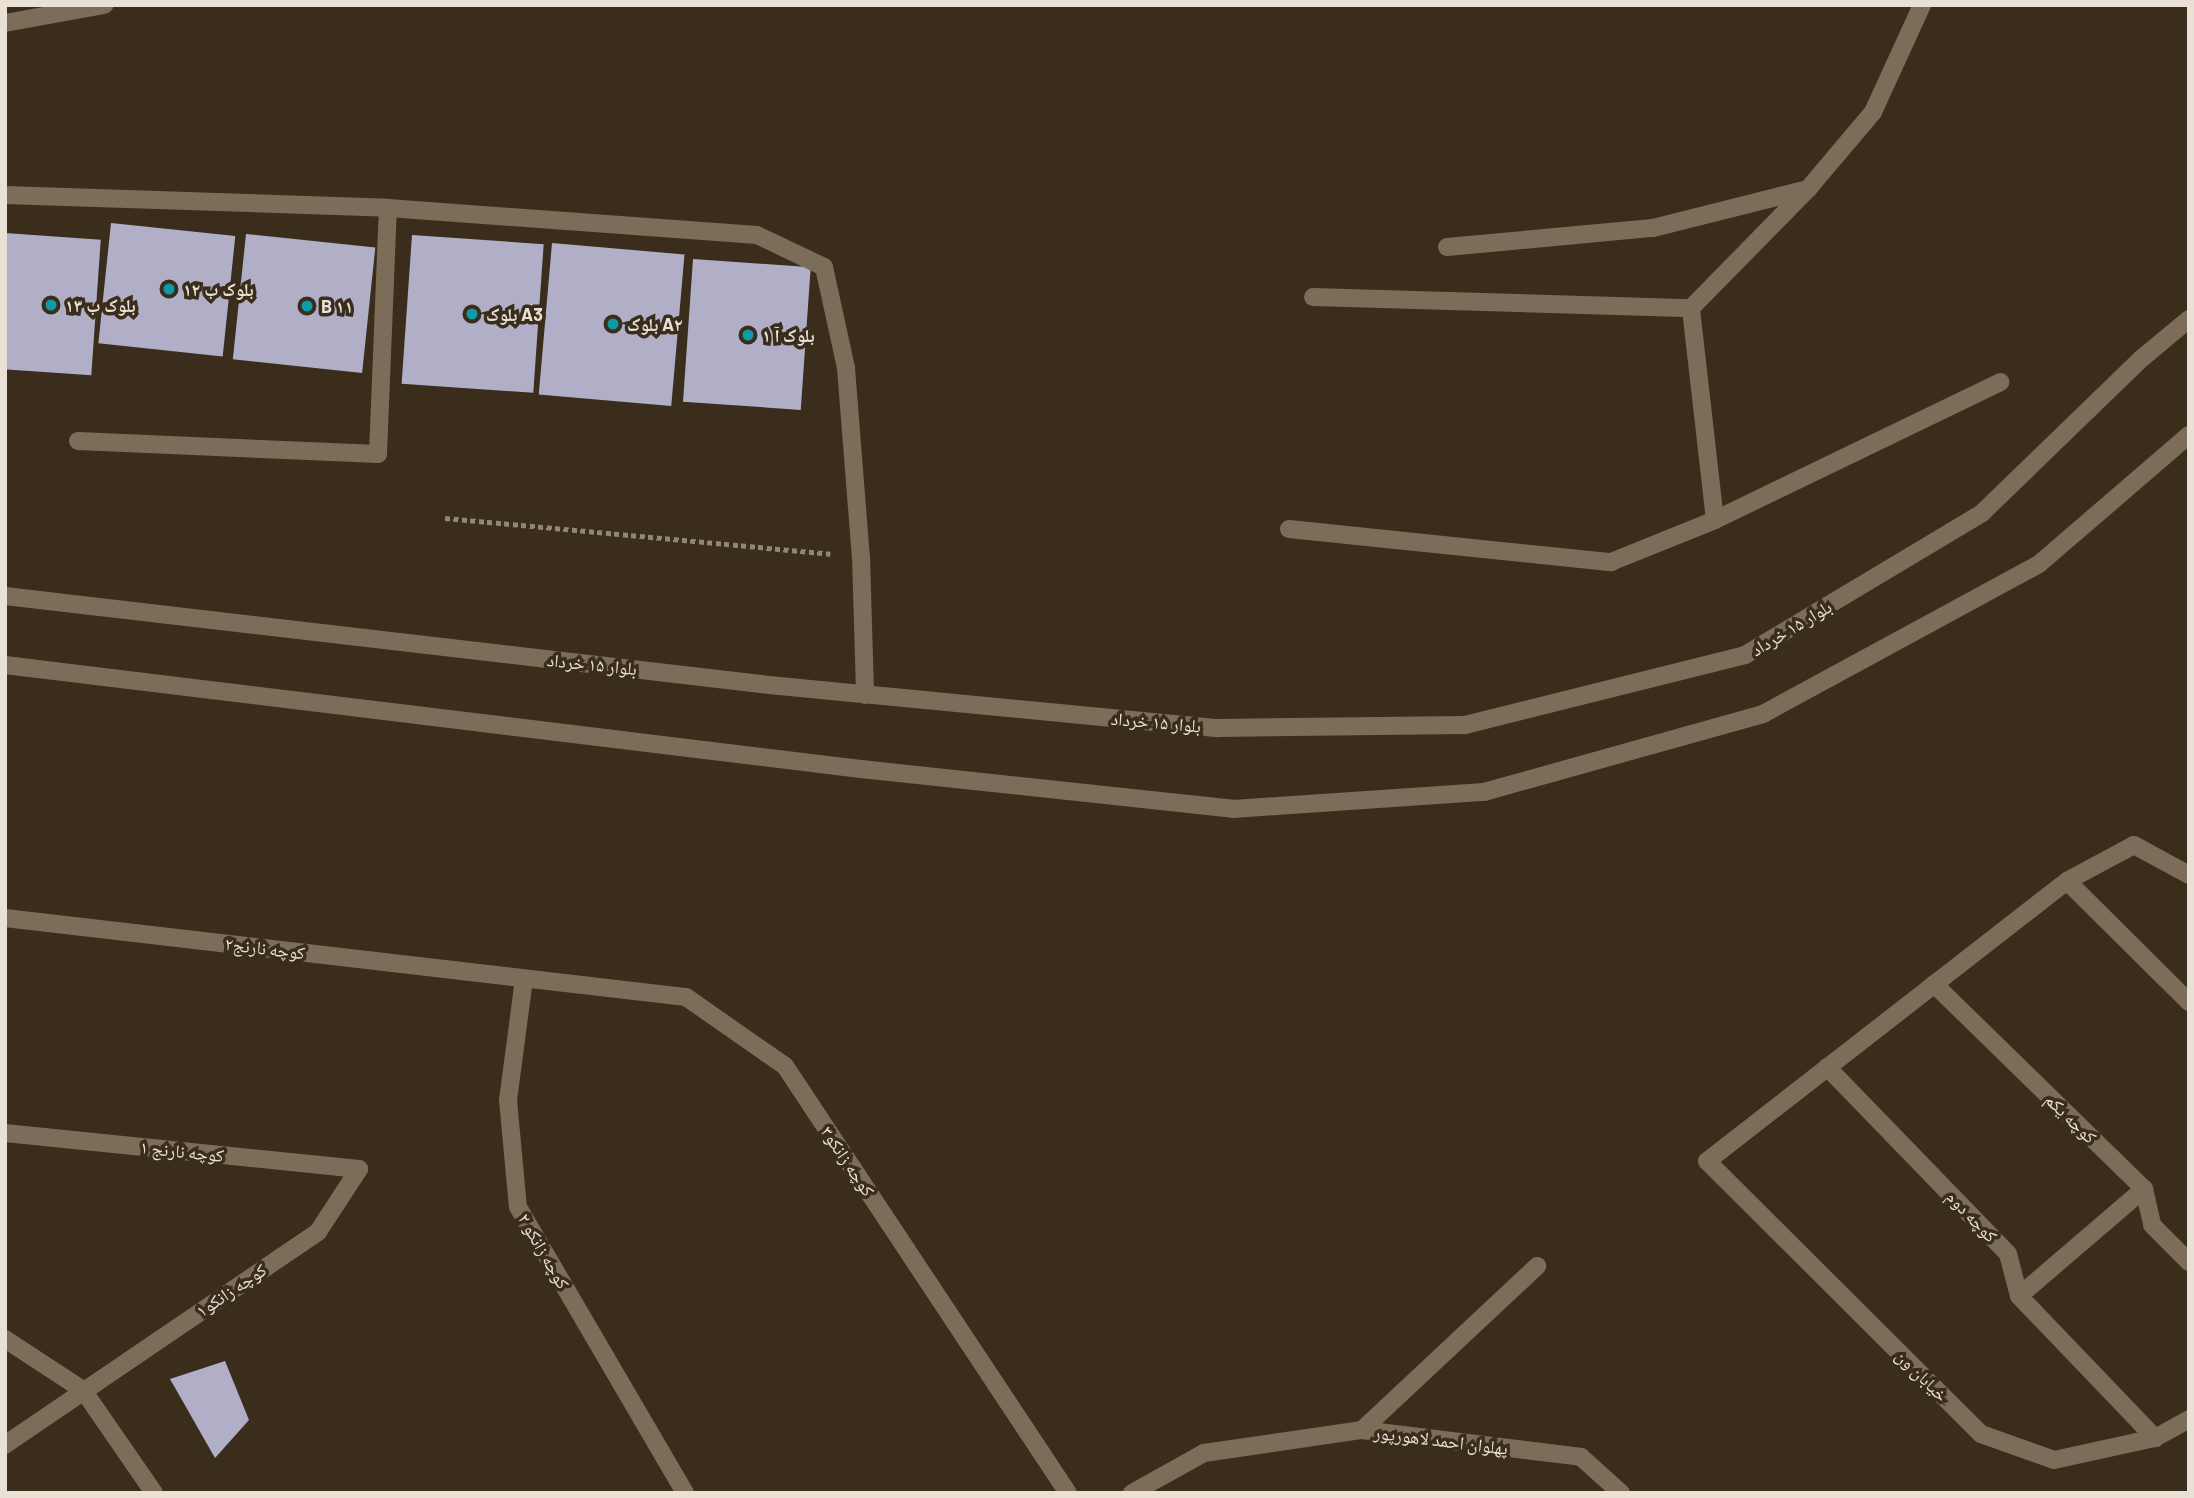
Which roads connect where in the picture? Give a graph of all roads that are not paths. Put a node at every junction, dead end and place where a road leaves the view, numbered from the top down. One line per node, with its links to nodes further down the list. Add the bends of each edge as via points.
1 (104, 5): 3 (street)
2 (1922, 5): 4 (street, via 1873,112)
3 (5, 23)
4 (1808, 189): 7 (street, via 1653,228); 9 (street)
5 (5, 195): 6 (street)
6 (388, 208): 13 (street, via 378,454); 18 (street, via 757,235 824,267 846,368 861,557)
7 (1447, 247)
8 (1313, 297): 9 (street)
9 (1691, 307): 14 (street)
10 (2189, 319): 18 (street, بلوار ۱۵ خرداد, via 2141,359 1982,513 1745,655 1465,725 1218,728)
11 (2000, 382): 14 (street)
12 (2189, 435): 17 (street, via 2039,564 1763,714 1483,792 1233,808 861,769)
13 (78, 441)
14 (1715, 520): 15 (street, via 1611,562)
15 (1289, 528)
16 (5, 596): 18 (street, بلوار ۱۵ خرداد)
17 (5, 665)
18 (865, 695)
19 (2189, 875): 20 (street, via 2134,845)
20 (2067, 881): 23 (street); 24 (street)
21 (5, 918): 22 (street, کوچه نارنج۲)
22 (524, 979): 39 (street, کوچه زانکو ۲, via 508,1100 518,1207); 40 (street, کوچه زانکو۳, via 687,997 785,1066)
23 (1934, 984): 25 (street); 28 (street, کوچه یکم)
24 (2189, 1002)
25 (1827, 1067): 31 (street, کوچه دوم, via 2008,1254); 36 (street, خیابان ون, via 1707,1161 1981,1434 2054,1460)
26 (5, 1133): 27 (street, کوچه نارنج ۱)
27 (359, 1169): 33 (street, کوچه زانکو۱, via 318,1232)
28 (2144, 1189): 29 (street, via 2152,1226); 31 (street)
29 (2189, 1262)
30 (1537, 1266): 35 (street)
31 (2019, 1296): 36 (street, کوچه دوم)
32 (5, 1339): 33 (street)
33 (83, 1390): 37 (street, کوچه زانکو۱); 38 (street)
34 (2189, 1419): 36 (street, خیابان ون)
35 (1362, 1430): 41 (street, پهلوان احمد لاهورپور, via 1204,1453); 42 (street, پهلوان احمد لاهورپور, via 1581,1457)
36 (2155, 1438)
37 (5, 1445)
38 (153, 1493)
39 (685, 1493)
40 (1068, 1493)
41 (1132, 1493)
42 (1621, 1493)

